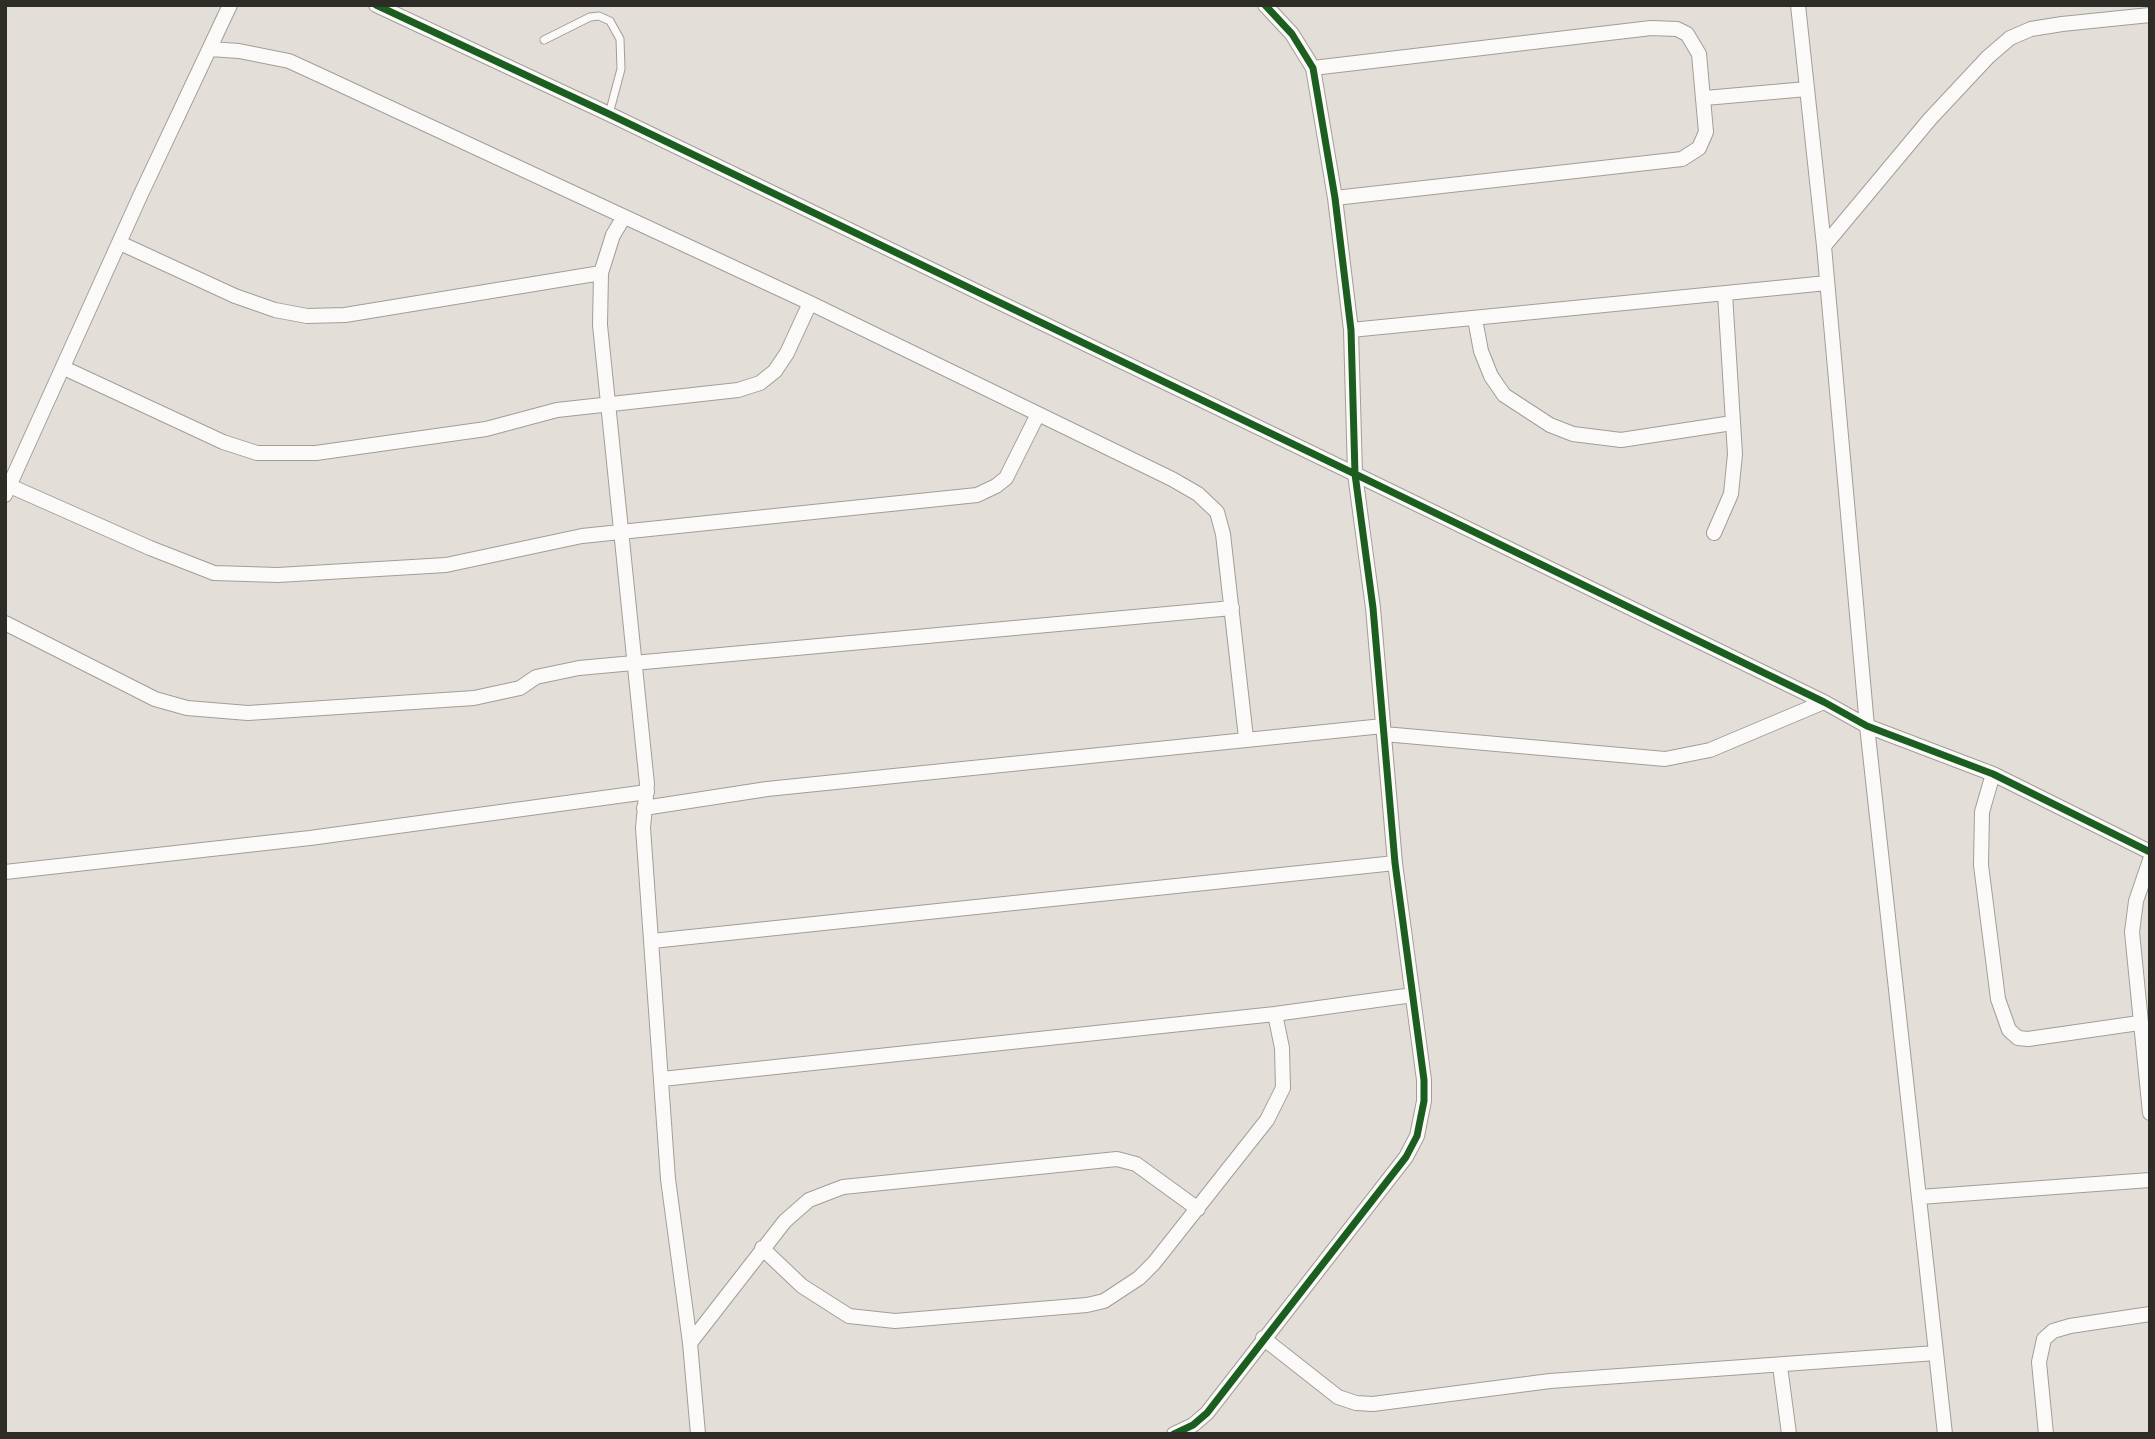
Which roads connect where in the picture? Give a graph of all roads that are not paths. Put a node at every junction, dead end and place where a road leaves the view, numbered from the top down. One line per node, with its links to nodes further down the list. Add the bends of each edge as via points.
1 (230, 5): 7 (street)
2 (376, 5): 11 (street)
3 (1265, 5): 8 (street, via 1292,34)
4 (1798, 5): 9 (street)
5 (2150, 15): 15 (street, via 2031,29 2010,38 1930,119)
6 (544, 40): 11 (lane, via 590,16 610,21 620,39 621,69)
7 (210, 49): 13 (street, via 289,61); 14 (street)
8 (1312, 68): 10 (street, via 1669,29 1687,34 1693,41); 12 (street)
9 (1807, 89): 10 (street); 15 (street)
10 (1705, 98): 12 (street, via 1704,141 1682,159)
11 (609, 114): 26 (street)
12 (1335, 198): 21 (street)
13 (624, 217): 16 (street); 19 (street)
14 (120, 243): 16 (street, via 235,296 307,316 345,315); 22 (street)
15 (1824, 246): 17 (street)
16 (601, 273): 23 (street, via 600,325)
17 (1826, 284): 18 (street); 34 (street)
18 (1725, 294): 20 (street); 25 (street)
19 (810, 303): 23 (street, via 787,353 760,383 710,395); 24 (street)
20 (1475, 319): 21 (street); 25 (street, via 1481,351 1504,395 1550,425 1573,434 1621,440)
21 (1351, 330): 26 (street)
22 (64, 368): 23 (street, via 223,442 257,453 316,453 486,429 557,410); 27 (street)
23 (610, 403): 28 (street)
24 (1038, 414): 28 (street, via 1006,478 977,495); 30 (street, via 1172,478 1209,502 1223,534)
25 (1732, 423): 29 (street, via 1731,494)
26 (1356, 474): 33 (street); 35 (street)
27 (7, 490): 28 (street, via 190,565 236,576 446,565 571,538)
28 (621, 533): 32 (street)
29 (1714, 533)
30 (1232, 608): 32 (street); 36 (street)
31 (5, 623): 32 (street, via 156,699 214,712 474,698 520,688 555,671)
32 (634, 666): 38 (street)
33 (1824, 702): 34 (street); 35 (street, via 1710,750 1665,759)
34 (1867, 726): 37 (street); 51 (street)
35 (1383, 730): 36 (street); 42 (street)
36 (1246, 738): 39 (street, via 709,796)
37 (1993, 774): 40 (street); 47 (street, via 1982,812 1981,854 1996,986 2009,1030 2028,1039)
38 (647, 792): 39 (street); 43 (street, via 310,838)
39 (644, 808): 44 (street)
40 (2150, 852)
41 (2150, 860): 47 (street, via 2136,901 2132,932)
42 (1395, 863): 44 (street); 45 (street)
43 (5, 872)
44 (652, 942): 48 (street)
45 (1413, 995): 46 (street); 55 (street, via 1424,1080 1417,1136 1406,1157)
46 (1275, 1014): 48 (street); 52 (street, via 1283,1088 1267,1120)
47 (2139, 1023): 49 (street)
48 (662, 1079): 56 (street, via 668,1179)
49 (2150, 1113)
50 (2150, 1180): 51 (street)
51 (1920, 1197): 57 (street)
52 (1198, 1209): 53 (street, via 1136,1164 1104,1159 842,1188 809,1200); 53 (street, via 1139,1278 1104,1301 1087,1306 895,1321 849,1316 802,1286)
53 (762, 1248): 56 (street)
54 (2150, 1314): 64 (street, via 2070,1325 2044,1339 2039,1362)
55 (1264, 1338): 58 (street, via 1338,1397 1373,1404 1550,1381); 59 (street)
56 (690, 1343): 60 (street)
57 (1936, 1353): 58 (street); 63 (street)
58 (1780, 1366): 62 (street)
59 (1194, 1429): 61 (street)
60 (698, 1434)
61 (1174, 1434)
62 (1789, 1434)
63 (1945, 1434)
64 (2046, 1434)

